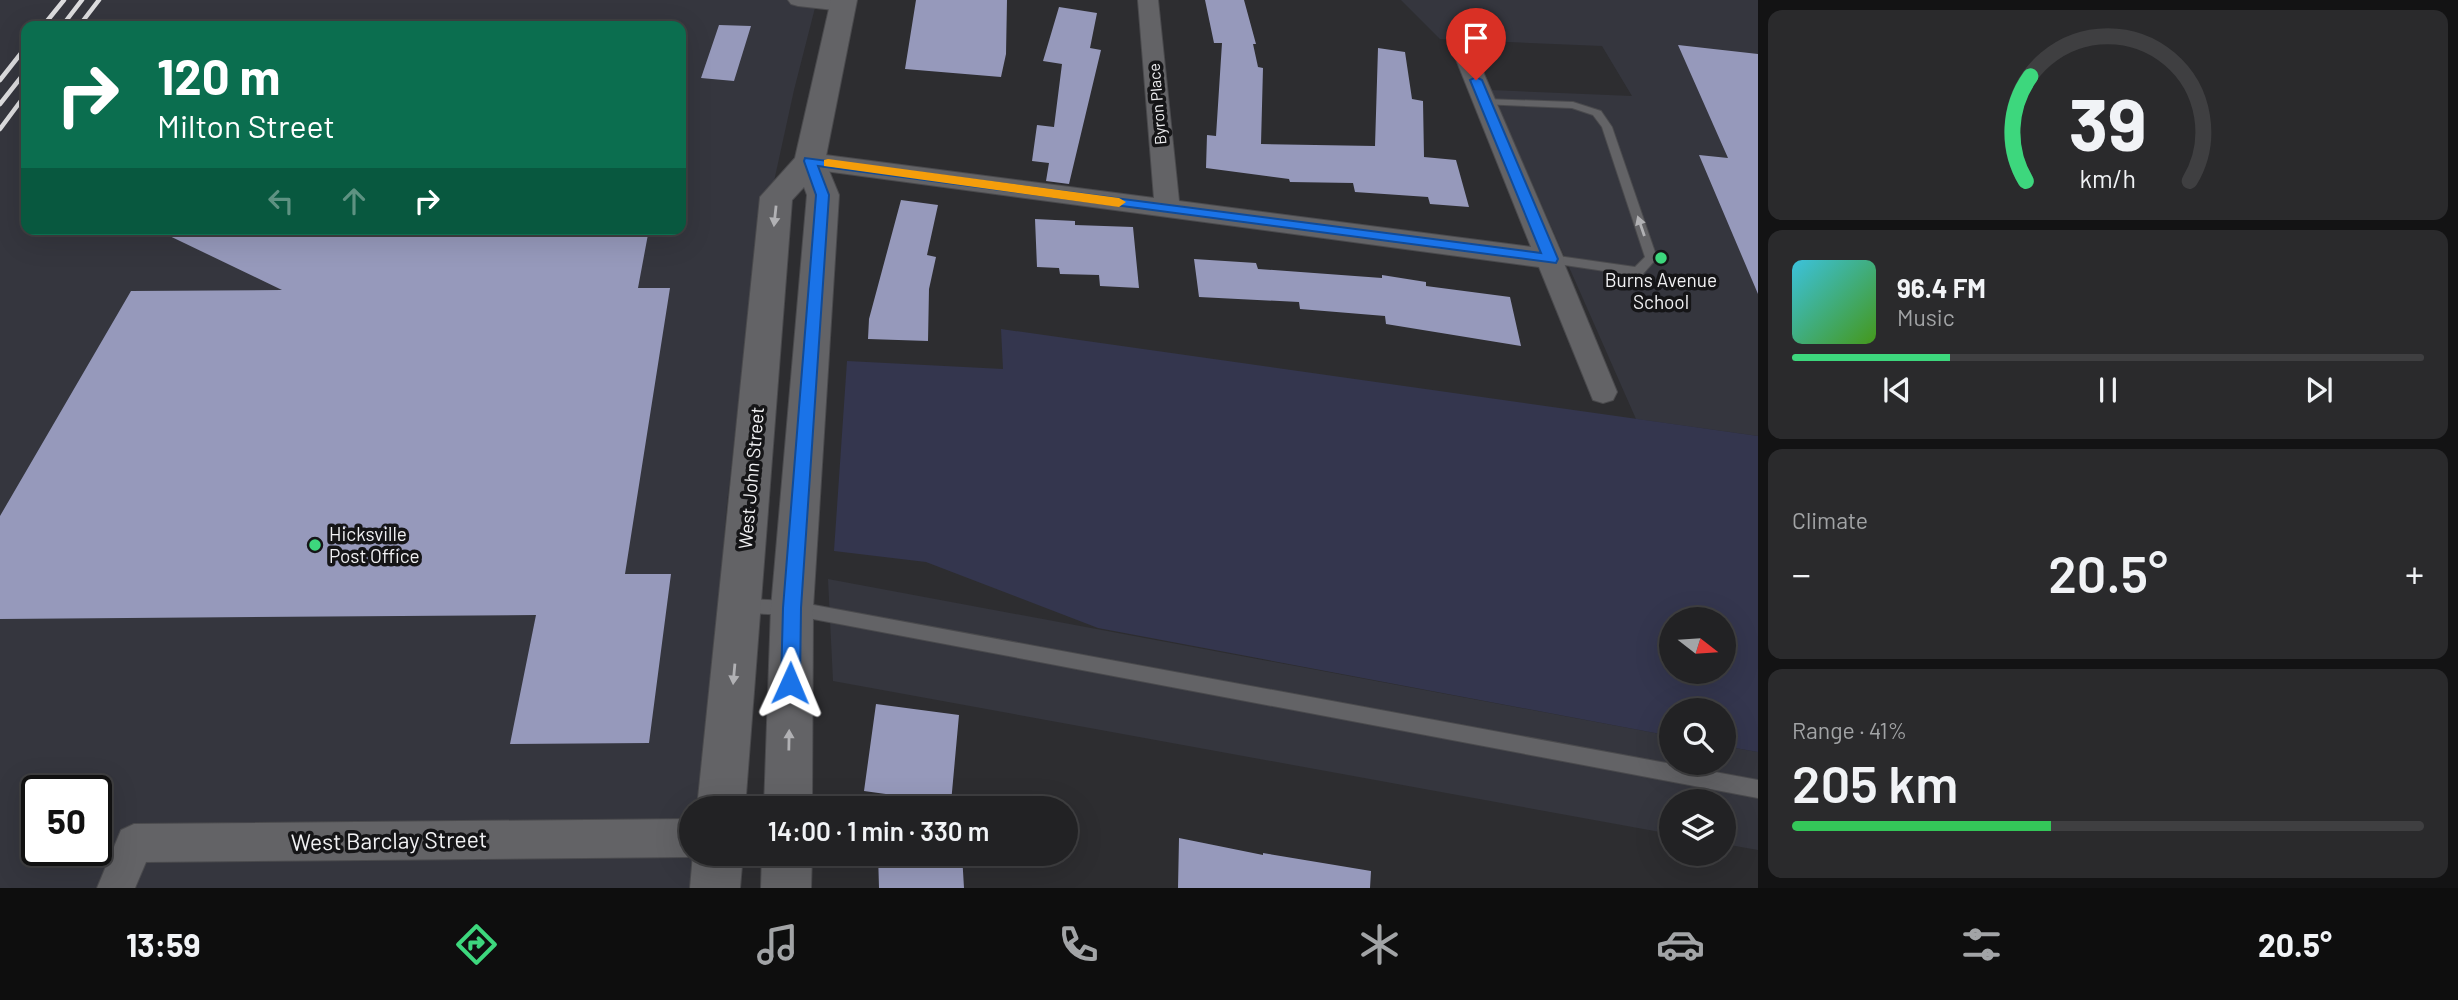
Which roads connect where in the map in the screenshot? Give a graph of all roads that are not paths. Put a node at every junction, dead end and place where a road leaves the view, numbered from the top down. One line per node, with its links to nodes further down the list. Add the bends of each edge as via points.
1 (798, 0): 3 (street)
2 (1148, 0): 7 (street, Byron Place)
3 (843, 2): 6 (main road)
4 (1460, 42): 5 (street)
5 (1485, 102): 8 (street); 8 (lane, one-way to 5, via 1638,272 1651,258 1607,127 1597,113 1573,105)
6 (810, 161): 7 (street); 9 (main road, West John Street, one-way to 9, via 776,197); 10 (main road, via 823,195)
7 (1167, 208): 8 (street)
8 (1551, 259): 11 (street)
9 (765, 320): 10 (main road, via 793,331); 12 (main road, West John Street)
10 (813, 346): 13 (main road)
11 (1603, 392)
12 (740, 606): 13 (lane); 15 (main road, West John Street, one-way to 15)
13 (792, 608): 14 (lane); 16 (main road, one-way to 13)
14 (1758, 789)
15 (723, 796)
16 (788, 796)
17 (679, 838): 20 (street, West Barclay Street, via 134,843)
18 (717, 866): 21 (main road)
19 (787, 866): 22 (main road)
20 (116, 888)
21 (715, 888)
22 (786, 888)

